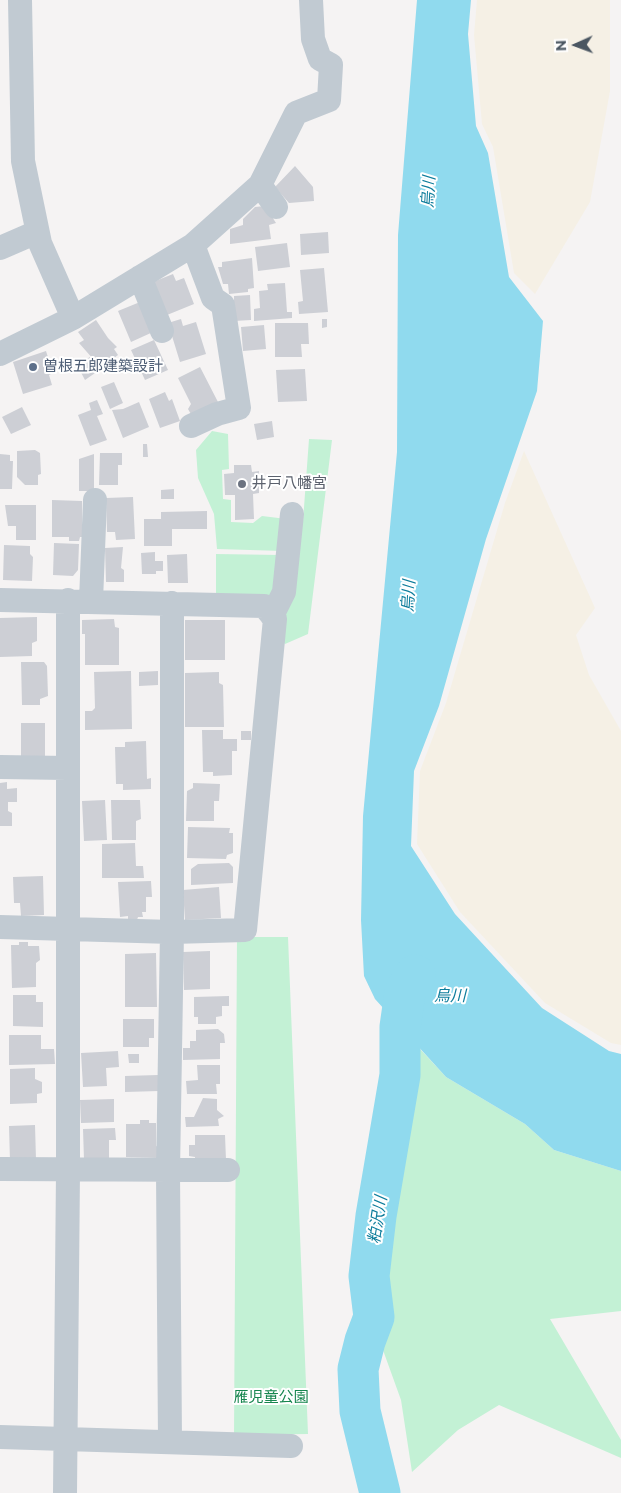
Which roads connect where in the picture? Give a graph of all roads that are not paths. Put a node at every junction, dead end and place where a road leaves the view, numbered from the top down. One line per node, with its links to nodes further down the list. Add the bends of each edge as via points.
1 (20, 0): 5 (street, via 23,161)
2 (311, 0): 3 (street, via 313,39 320,59 331,66 329,100 296,113)
3 (260, 185): 4 (street); 6 (street)
4 (276, 207)
5 (37, 232): 7 (street); 9 (street)
6 (193, 245): 8 (street); 12 (street, via 213,298 223,305 239,408)
7 (0, 248)
8 (140, 277): 9 (street); 10 (street)
9 (73, 318): 11 (street)
10 (162, 331)
11 (0, 354)
12 (191, 426)
13 (95, 500): 17 (street)
14 (292, 514): 19 (street, via 284,592)
15 (0, 600): 16 (street)
16 (68, 600): 17 (street); 21 (street)
17 (91, 601): 18 (street)
18 (172, 603): 19 (street, via 264,606); 24 (street)
19 (272, 616): 24 (street, via 275,619 245,930)
20 (0, 767): 21 (street)
21 (68, 768): 23 (street)
22 (0, 927): 23 (street)
23 (67, 928): 24 (street); 27 (street)
24 (172, 932): 28 (street)
25 (0, 1169): 27 (street)
26 (228, 1170): 28 (street)
27 (68, 1171): 28 (street); 30 (street)
28 (168, 1171): 31 (street)
29 (0, 1437): 30 (street)
30 (64, 1438): 31 (street); 33 (street)
31 (170, 1442): 32 (street)
32 (291, 1446)
33 (64, 1493)

